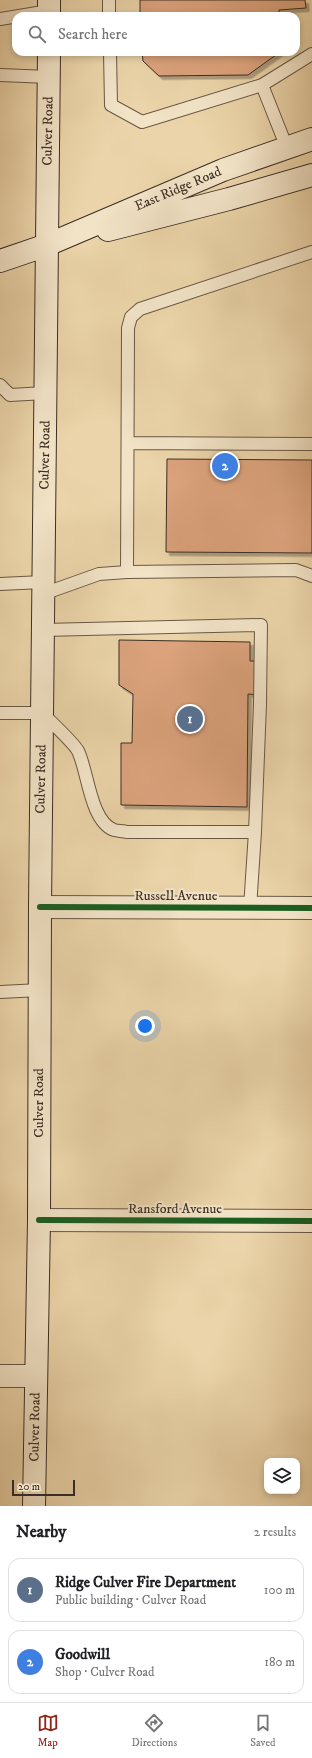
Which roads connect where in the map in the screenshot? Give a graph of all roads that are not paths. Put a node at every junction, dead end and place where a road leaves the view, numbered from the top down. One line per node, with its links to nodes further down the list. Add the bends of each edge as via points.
1 (109, 0): 4 (lane)
2 (49, 9): 3 (lane)
3 (34, 12)
4 (109, 12)
5 (12, 17): 6 (lane)
6 (0, 19)
7 (312, 54): 12 (lane)
8 (49, 56): 11 (main road, Culver Road)
9 (110, 56): 12 (lane, via 110,105 142,122)
10 (0, 75): 11 (lane)
11 (49, 77): 16 (main road, Culver Road)
12 (262, 85): 14 (lane)
13 (312, 139): 14 (main road, East Ridge Road)
14 (287, 148): 16 (main road, East Ridge Road, via 223,170)
15 (312, 175): 16 (main road, East Ridge Road, via 193,209)
16 (47, 245): 18 (main road, East Ridge Road); 20 (main road, Culver Road)
17 (312, 252): 21 (lane, via 140,310 131,317 128,328)
18 (0, 261)
19 (0, 385): 20 (lane, via 10,395)
20 (45, 393): 26 (main road, Culver Road)
21 (128, 443): 22 (lane); 23 (lane)
22 (312, 444)
23 (127, 572): 24 (lane, via 296,570); 26 (lane, via 99,574)
24 (312, 576)
25 (0, 584): 26 (lane)
26 (43, 588): 27 (main road, Culver Road)
27 (43, 630): 29 (main road, Culver Road); 30 (lane, via 261,625)
28 (0, 713): 29 (lane)
29 (42, 713): 30 (lane, via 78,750 99,815 114,830); 31 (main road, Culver Road)
30 (254, 832): 32 (lane)
31 (40, 907): 32 (main road, Russell Avenue); 34 (main road, Culver Road)
32 (250, 908): 33 (main road, Russell Avenue)
33 (312, 908)
34 (40, 990): 35 (lane); 36 (main road, Culver Road)
35 (0, 992)
36 (39, 1220): 37 (main road, Ransford Avenue); 39 (main road, Culver Road)
37 (312, 1222)
38 (0, 1376): 39 (main road)
39 (36, 1376): 40 (main road, Culver Road)
40 (34, 1506)

